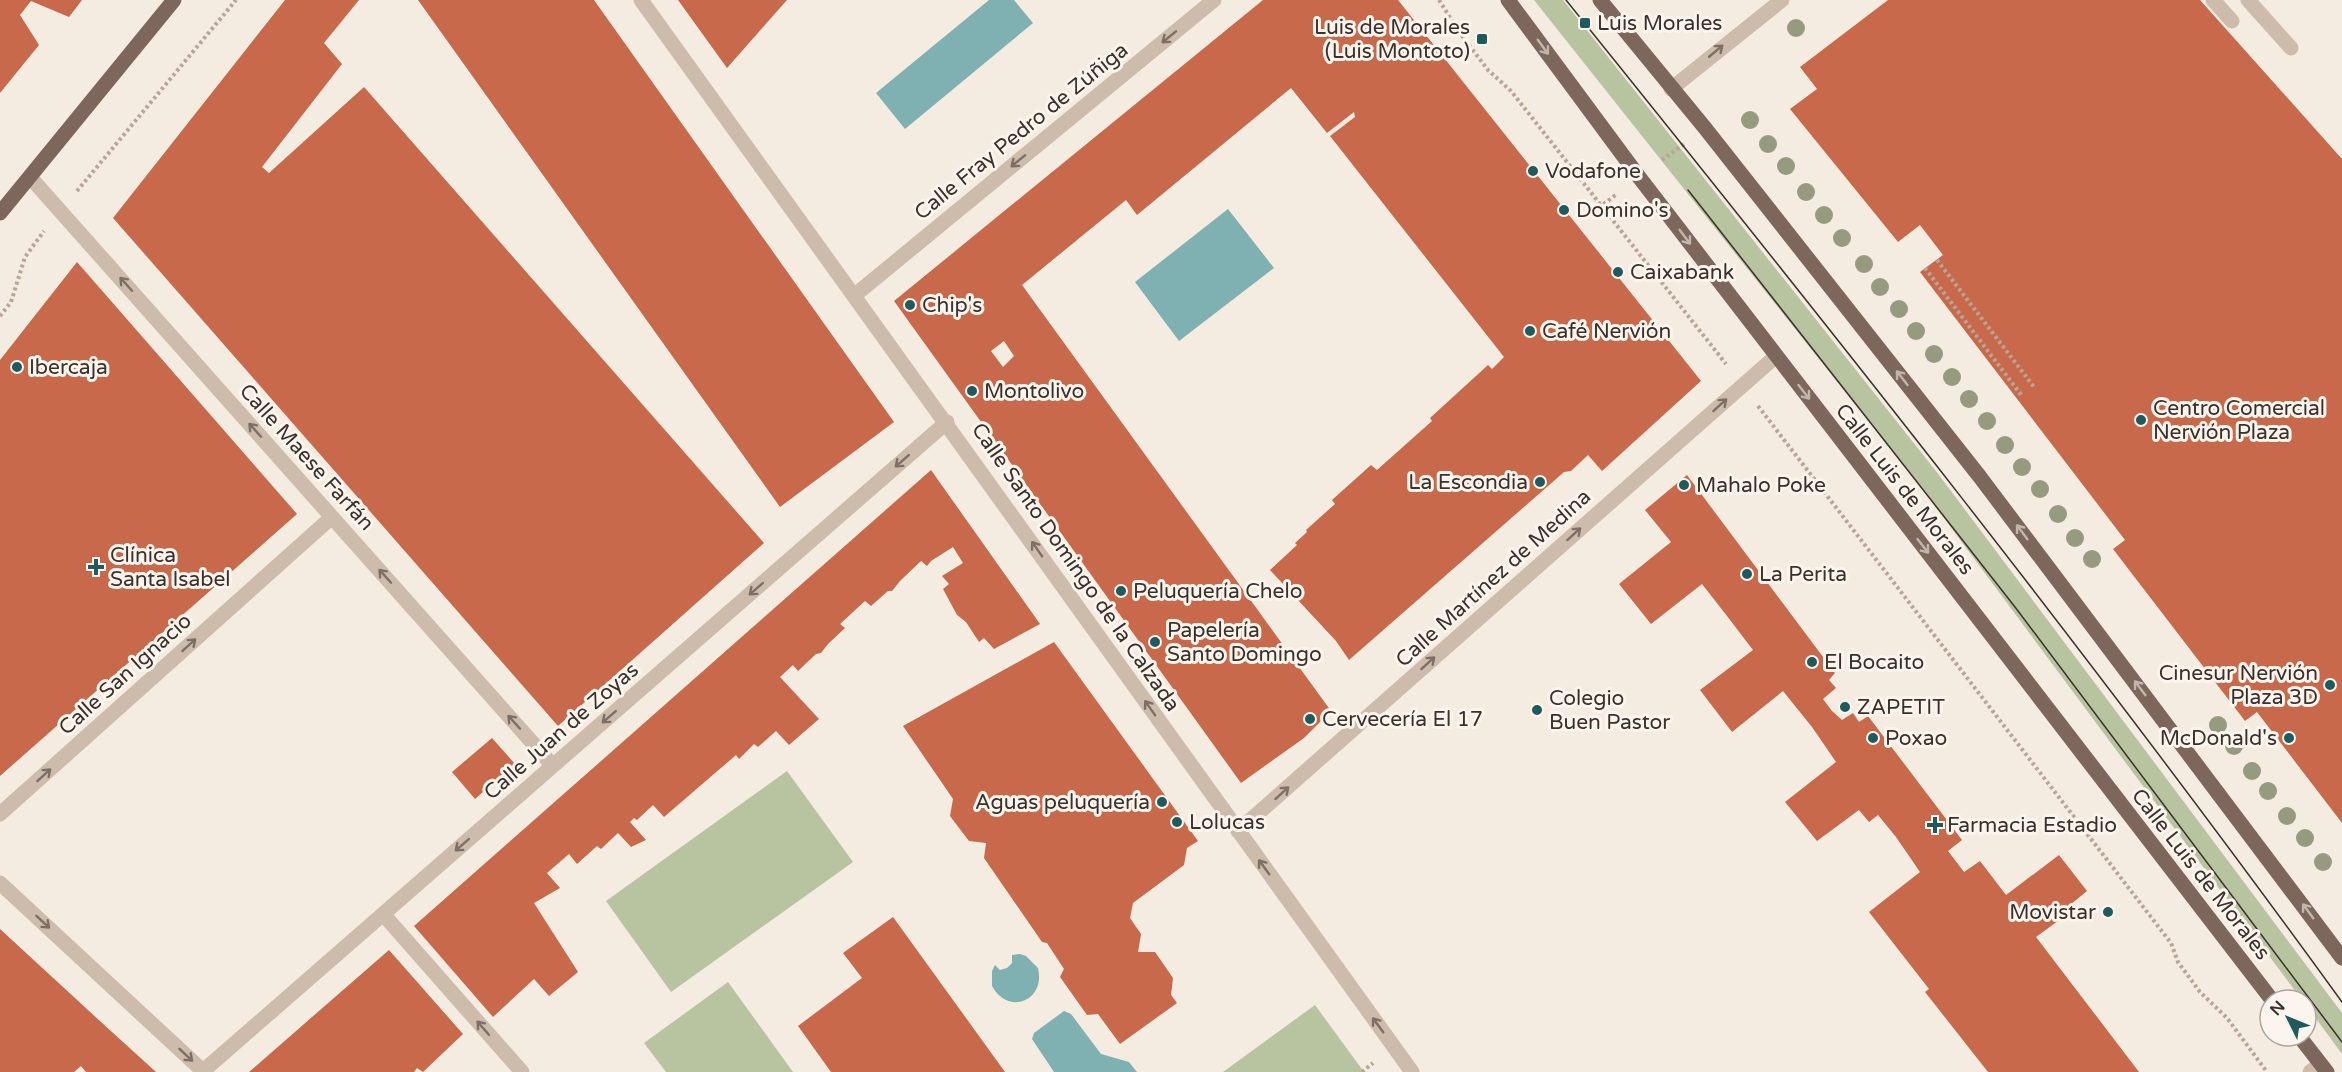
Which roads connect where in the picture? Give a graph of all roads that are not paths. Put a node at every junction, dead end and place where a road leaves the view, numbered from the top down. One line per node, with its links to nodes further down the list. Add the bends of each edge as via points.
1 (174, 0): 12 (main road)
2 (642, 0): 14 (street, Calle Santo Domingo de la Calzada)
3 (1214, 0): 14 (street, Calle Fray Pedro de Zúñiga, one-way to 14)
4 (1508, 0): 15 (main road, Calle Luis de Morales, one-way to 15)
5 (1600, 0): 11 (main road)
6 (1782, 0): 11 (street, one-way to 6)
7 (2213, 0): 9 (street)
8 (2248, 0): 10 (street)
9 (2232, 21)
10 (2291, 48)
11 (1671, 89): 23 (main road, one-way to 11, via 1980,477)
12 (30, 177): 13 (main road); 17 (street, Calle Maese Farfán, one-way to 12)
13 (0, 213)
14 (855, 295): 16 (street, Calle Santo Domingo de la Calzada)
15 (1776, 356): 20 (street, Calle Martínez de Medina, one-way to 15); 24 (main road, Calle Luis de Morales, one-way to 24)
16 (946, 422): 18 (street, Calle Juan de Zoyas, one-way to 18); 20 (street, Calle Santo Domingo de la Calzada, one-way to 16)
17 (332, 517): 18 (street, Calle Maese Farfán, one-way to 17); 19 (street, Calle San Ignacio, one-way to 17)
18 (553, 766): 22 (street, Calle Juan de Zoyas, one-way to 22)
19 (0, 814)
20 (1238, 831): 29 (street, Calle Santo Domingo de la Calzada, one-way to 20)
21 (0, 883): 27 (street, one-way to 27)
22 (383, 914): 27 (street, Calle Juan de Zoyas); 28 (street, one-way to 22)
23 (2342, 958)
24 (2263, 988)
25 (2306, 1048): 26 (main road)
26 (2319, 1069)
27 (203, 1072)
28 (522, 1072)
29 (1412, 1072)

